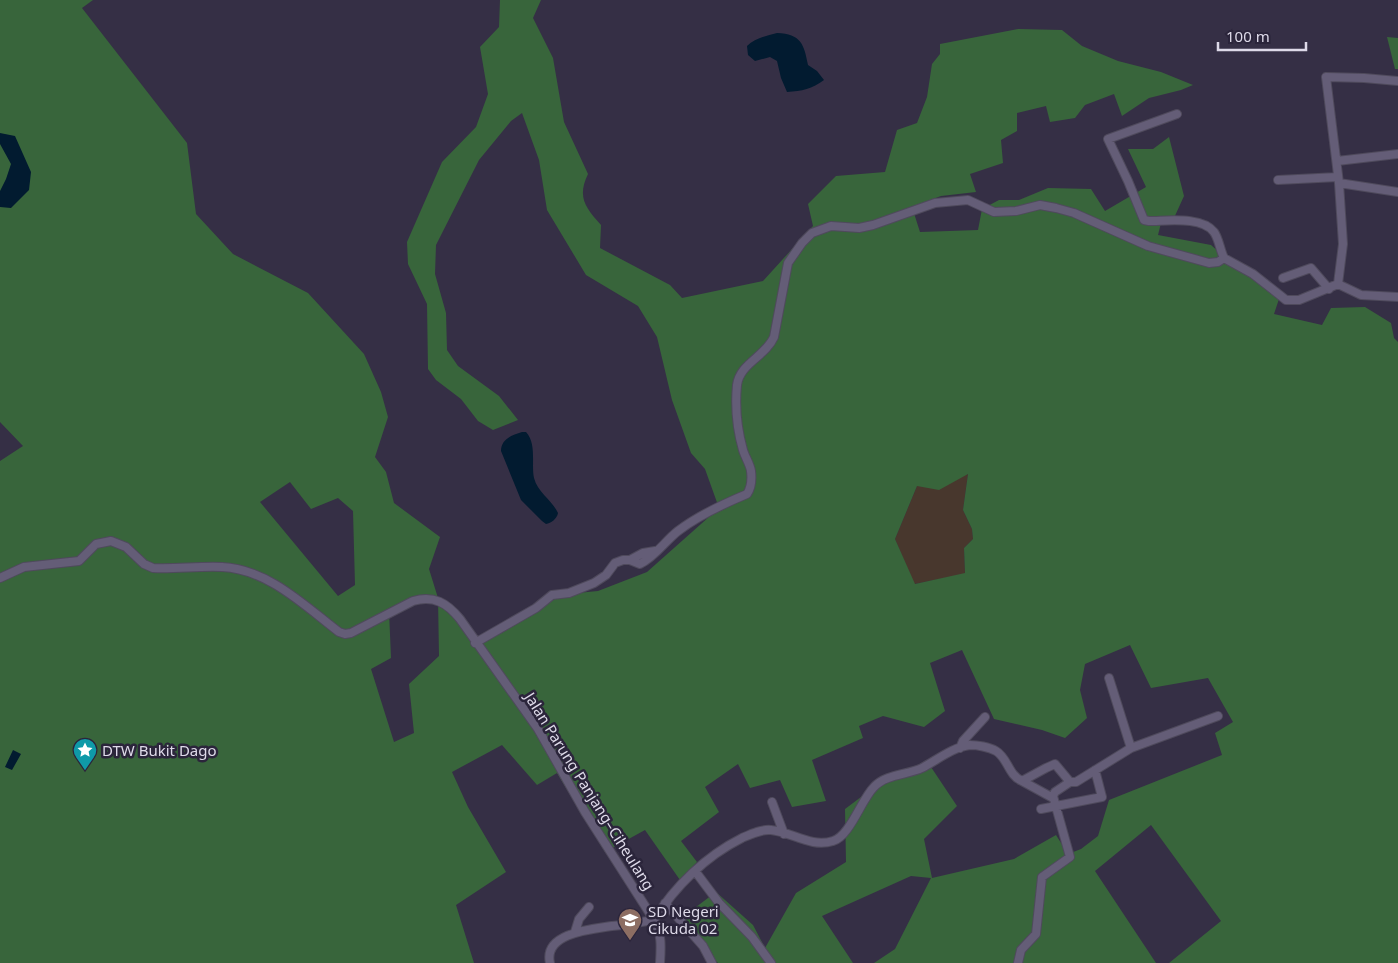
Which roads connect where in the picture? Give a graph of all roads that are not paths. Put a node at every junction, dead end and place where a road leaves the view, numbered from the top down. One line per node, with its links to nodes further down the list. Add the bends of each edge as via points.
1 (1398, 81): 4 (street, via 1326,78)
2 (1177, 114): 8 (street, via 1108,139 1144,220 1192,221 1209,228 1216,236)
3 (1398, 154): 4 (street)
4 (1337, 161): 6 (street)
5 (1278, 180): 6 (street)
6 (1339, 180): 7 (street); 10 (street, via 1343,244)
7 (1398, 192)
8 (1224, 258): 11 (street, via 1253,274 1286,300 1299,300); 14 (street, via 1209,263 1148,246 1056,208 1040,205 994,212 968,200 935,203 859,228 831,226 812,233 788,263 771,344 744,368 739,378 738,421 751,471 751,488 747,494 693,520 648,560 640,564 630,560 616,562 606,575 586,587 552,595 536,608)
9 (1283, 278): 11 (street, via 1311,268)
10 (1338, 284): 11 (street); 12 (street, via 1361,295)
11 (1329, 289)
12 (1398, 297)
13 (0, 578): 14 (street, Jalan Parung Panjang–Ciheulang, via 24,568 79,560 96,544 111,541 126,547 153,568 224,567 261,577 345,634 413,601 432,599 450,608)
14 (475, 643): 31 (street, Jalan Parung Panjang–Ciheulang, via 538,729 585,812)
15 (1108, 678): 19 (street)
16 (1218, 716): 19 (street)
17 (985, 717): 18 (street)
18 (960, 748): 21 (street, via 973,745 996,751 1015,778); 27 (street, via 922,768 878,783 848,828 834,841 809,842)
19 (1131, 748): 20 (street)
20 (1095, 770): 22 (street, via 1076,782); 25 (street, via 1102,797)
21 (1022, 781): 22 (street, via 1055,764); 23 (street)
22 (1070, 782): 23 (street, via 1055,792)
23 (1053, 798): 25 (street)
24 (772, 802): 27 (street)
25 (1055, 807): 26 (street); 37 (street, via 1070,856 1042,877 1036,934 1021,950)
26 (1041, 809)
27 (784, 834): 28 (street, via 767,830 751,834 726,846)
28 (695, 871): 29 (street); 36 (street)
29 (665, 903): 31 (street); 35 (street, via 704,946)
30 (589, 907): 32 (street)
31 (654, 920): 32 (street); 34 (street, Jalan Parung Panjang–Ciheulang, via 659,928)
32 (574, 932): 33 (street, via 561,939 550,951)
33 (550, 963)
34 (660, 963)
35 (712, 963)
36 (771, 963)
37 (1018, 963)

